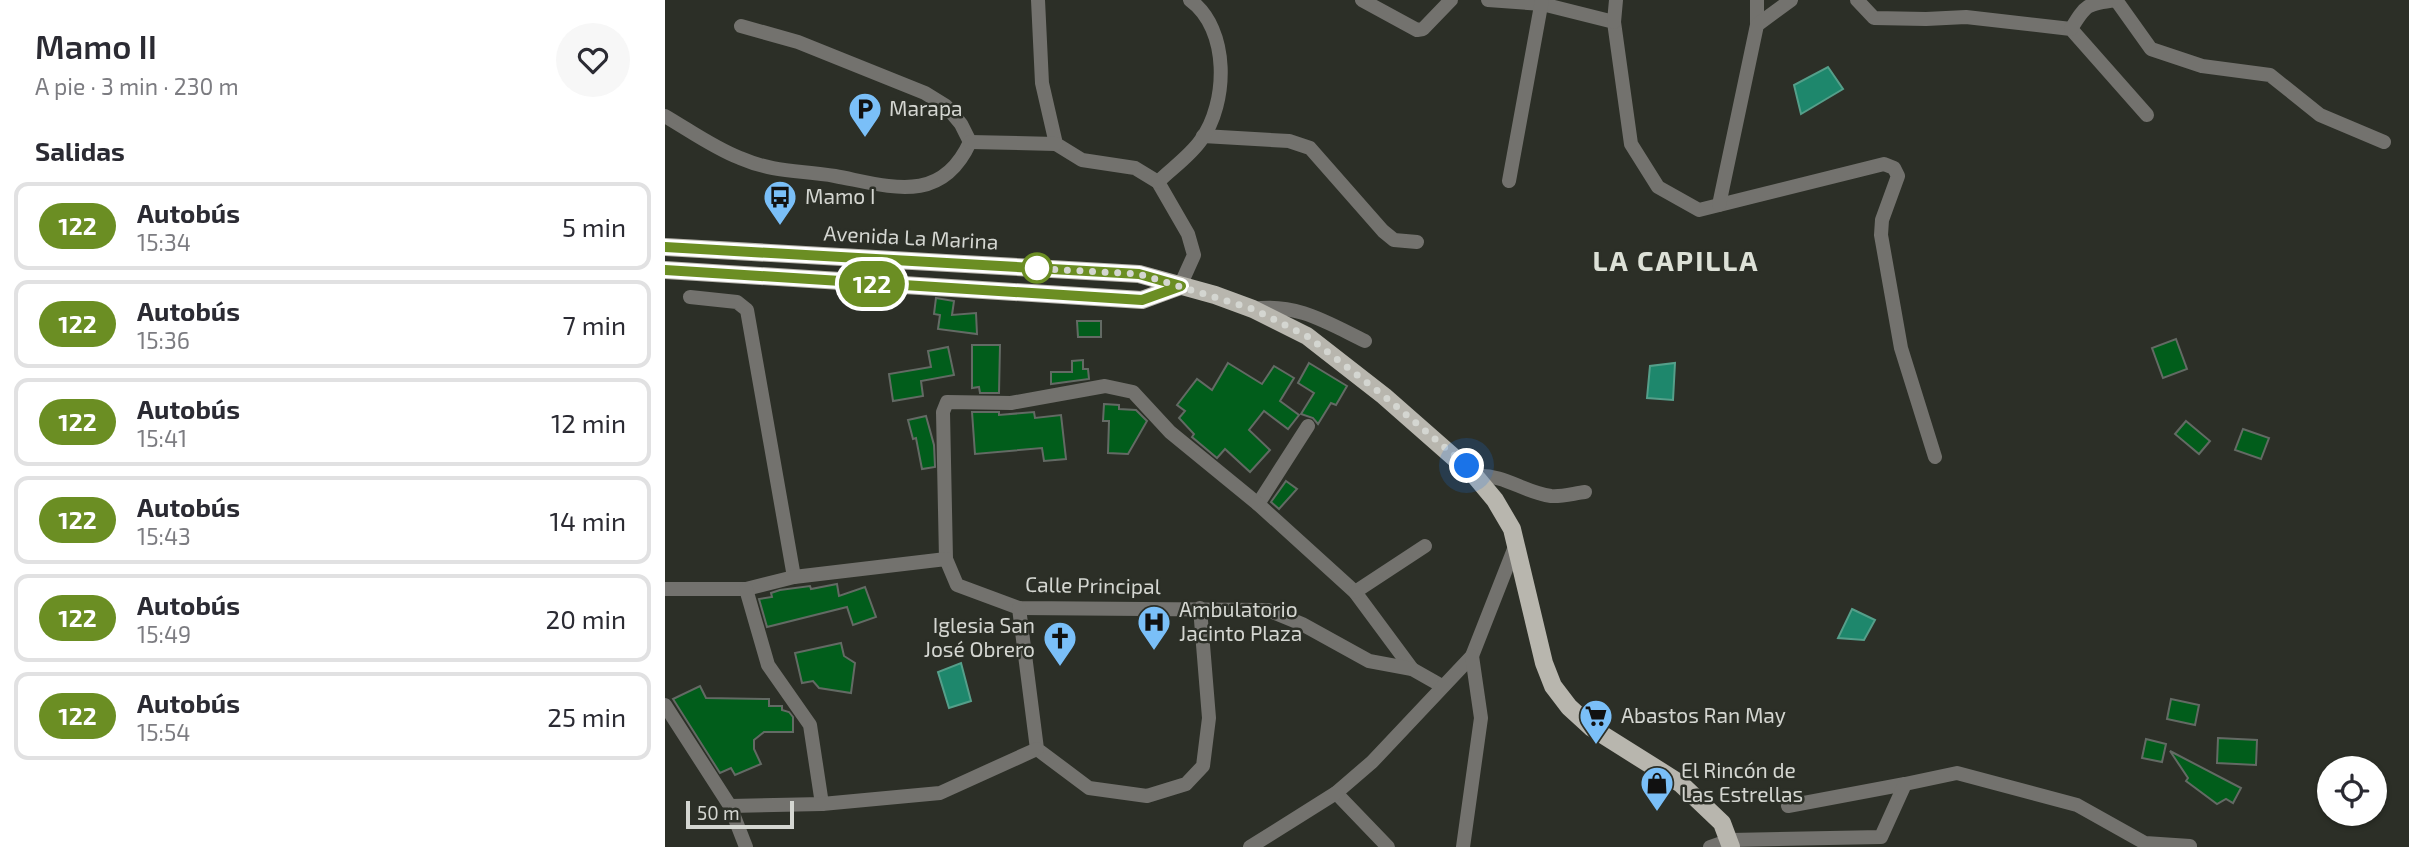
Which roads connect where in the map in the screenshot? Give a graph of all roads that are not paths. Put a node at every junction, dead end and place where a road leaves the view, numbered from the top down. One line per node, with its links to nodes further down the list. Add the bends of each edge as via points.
1 (1038, 0): 20 (street, via 1042,83)
2 (1190, 0): 17 (street, via 1213,29 1222,72 1213,115)
3 (1362, 0): 4 (street, via 1417,30)
4 (1451, 0)
5 (1488, 0): 10 (street)
6 (1616, 0): 11 (street)
7 (1757, 0): 12 (street)
8 (1791, 0): 12 (street)
9 (1857, 0): 14 (street, via 1874,18 1966,17)
10 (1542, 2): 11 (street); 21 (street)
11 (1614, 22): 23 (street, via 1631,144 1658,187 1699,210)
12 (1757, 25): 23 (street)
13 (741, 26): 18 (street, via 797,41 925,93 946,106)
14 (2071, 29): 15 (street); 19 (street, via 2083,9 2116,0 2151,48 2202,66 2270,75 2320,115)
15 (2147, 115)
16 (665, 116): 18 (street, via 739,158 784,172 834,176 880,187 914,187 940,178 960,163)
17 (1203, 136): 22 (street); 24 (street, via 1289,141 1310,148 1383,232 1394,240)
18 (970, 142): 20 (street)
19 (2384, 142)
20 (1056, 144): 22 (street, via 1082,160 1135,168)
21 (1509, 181)
22 (1158, 182): 27 (street, via 1188,234 1194,255)
23 (1719, 205): 32 (street, via 1884,164 1894,168 1898,176 1881,235 1901,348)
24 (1417, 242)
25 (665, 247): 27 (main road, Avenida La Marina, via 1139,274)
26 (665, 270): 27 (main road, via 1142,300)
27 (1181, 286): 29 (main road, Avenida La Marina)
28 (690, 298): 39 (street, via 737,302 747,310)
29 (1253, 309): 30 (street, via 1272,305 1305,312); 33 (main road, Avenida La Marina, via 1307,336)
30 (1364, 341)
31 (1308, 426): 35 (street)
32 (1935, 457)
33 (1475, 476): 34 (street, via 1492,475 1555,497); 36 (main road, Avenida La Marina, via 1495,500)
34 (1585, 492)
35 (1258, 504): 38 (street, via 1170,432 1133,393 1105,386 1011,403 947,402 943,411); 42 (street)
36 (1517, 542): 45 (street); 55 (main road, Avenida La Marina, via 1553,686 1592,728 1681,784 1722,823)
37 (1425, 546): 42 (street)
38 (946, 559): 39 (street); 43 (street, Calle Principal, via 957,584)
39 (794, 577): 41 (street)
40 (665, 589): 41 (street)
41 (746, 589): 52 (street, via 768,665 810,725)
42 (1355, 592): 46 (street)
43 (1019, 608): 44 (street, Calle Principal); 49 (street)
44 (1200, 608): 46 (street, Calle Principal, via 1268,610 1369,661); 49 (street, via 1209,718 1203,766 1186,783 1147,796 1089,788)
45 (1472, 656): 47 (street); 60 (street, via 1481,718)
46 (1412, 669): 47 (street, Calle Principal)
47 (1441, 686): 51 (street, via 1372,762)
48 (665, 705): 53 (street)
49 (1037, 750): 52 (street, via 940,793)
50 (1905, 784): 54 (street); 55 (street, via 1881,837); 56 (street, via 1958,773 2077,805 2145,843)
51 (1336, 793): 58 (street); 59 (street)
52 (822, 804): 53 (street)
53 (730, 806): 57 (street)
54 (1788, 806)
55 (1730, 844): 61 (street)
56 (2190, 846)
57 (745, 847)
58 (1250, 847)
59 (1388, 847)
60 (1463, 847)
61 (1710, 847)

